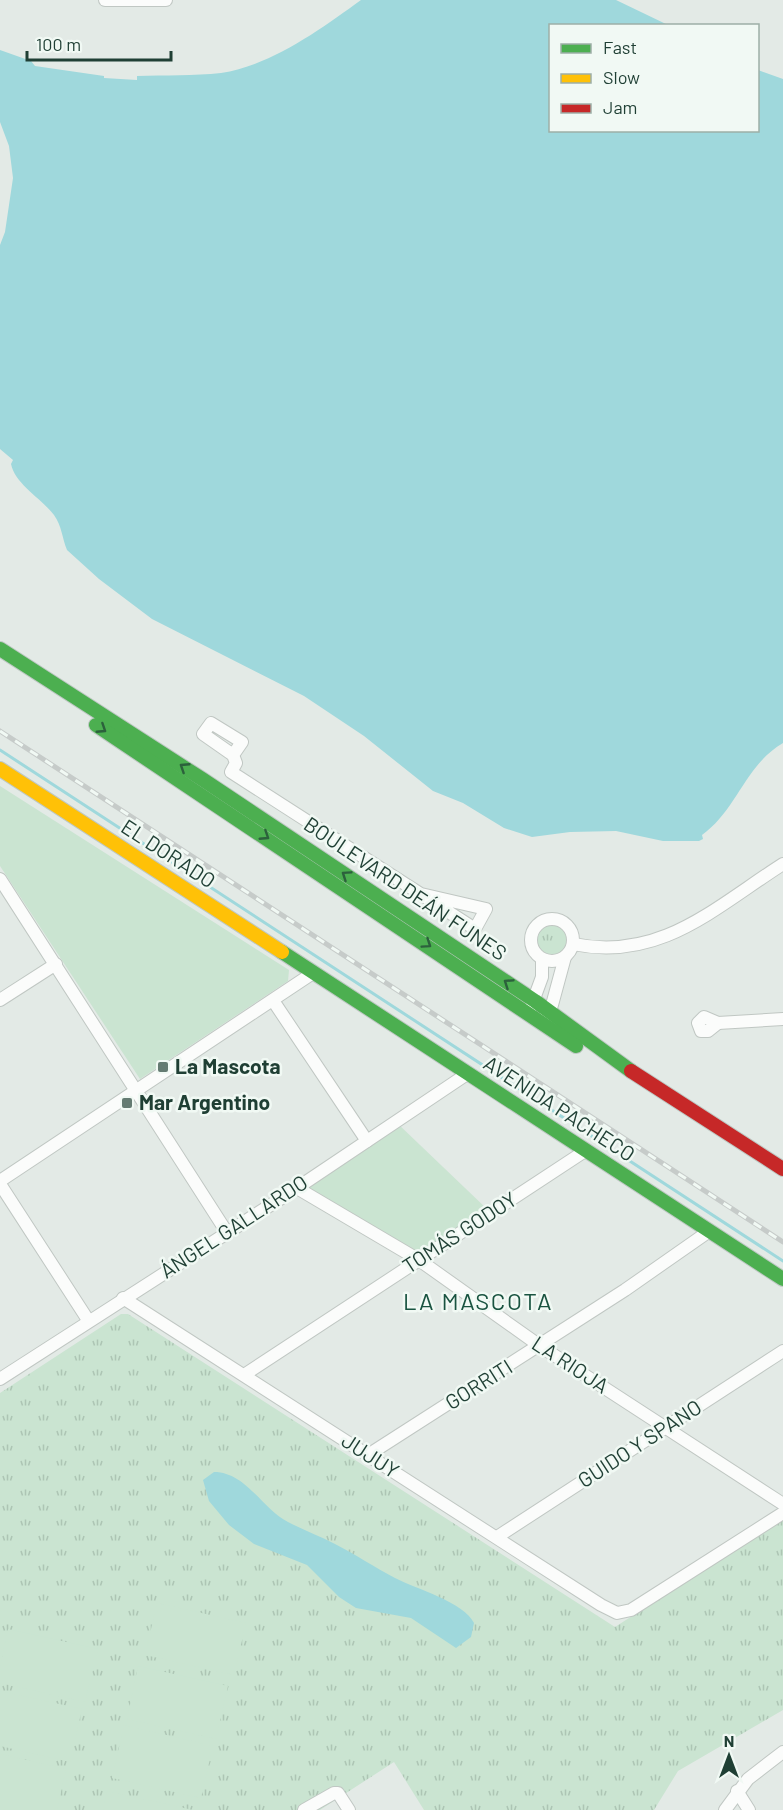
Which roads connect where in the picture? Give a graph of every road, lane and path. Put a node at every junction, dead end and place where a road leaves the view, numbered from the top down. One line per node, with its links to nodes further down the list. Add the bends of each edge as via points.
1 (105, 0): 2 (street)
2 (166, 0)
3 (0, 649): 8 (main road, BOULEVARD DEÁN FUNES, one-way to 3)
4 (0, 662): 19 (main road, BOULEVARD DEÁN FUNES, one-way to 19)
5 (233, 754): 7 (street, via 236,763)
6 (0, 769): 16 (main road, EL DORADO)
7 (231, 772): 8 (street); 11 (street)
8 (218, 790): 19 (main road, BOULEVARD DEÁN FUNES, one-way to 8)
9 (783, 864): 12 (street, via 685,927 653,942 612,949)
10 (0, 879): 15 (street)
11 (421, 894): 11 (street, via 432,896 486,909 475,929)
12 (573, 944): 13 (street); 14 (street, via 566,924 545,920 531,935 532,949)
13 (565, 957): 14 (street, via 554,962); 20 (street)
14 (543, 960): 19 (street, via 542,977)
15 (56, 964): 17 (street); 24 (street)
16 (313, 973): 18 (street); 23 (main road, AVENIDA PACHECO)
17 (0, 1000)
18 (274, 1002): 24 (street); 25 (street)
19 (531, 1006): 20 (main road, BOULEVARD DEÁN FUNES)
20 (546, 1016): 27 (main road, BOULEVARD DEÁN FUNES); 28 (main road, BOULEVARD DEÁN FUNES, via 605,1066)
21 (783, 1019): 22 (street)
22 (718, 1023)
23 (466, 1074): 25 (street, ÁNGEL GALLARDO); 26 (main road, AVENIDA PACHECO)
24 (136, 1090): 29 (street); 31 (street)
25 (367, 1141): 30 (street, ÁNGEL GALLARDO)
26 (585, 1151): 32 (main road, AVENIDA PACHECO); 33 (street, TOMÁS GODOY)
27 (783, 1169)
28 (783, 1181)
29 (0, 1183): 36 (street)
30 (297, 1188): 31 (street, ÁNGEL GALLARDO); 33 (street, LA RIOJA)
31 (226, 1231): 35 (street, ÁNGEL GALLARDO)
32 (708, 1232): 34 (main road, AVENIDA PACHECO); 37 (street, GORRITI)
33 (419, 1260): 37 (street, LA RIOJA); 39 (street, TOMÁS GODOY)
34 (783, 1279)
35 (123, 1298): 36 (street, ÁNGEL GALLARDO); 39 (street, JUJUY)
36 (88, 1320): 40 (street, ÁNGEL GALLARDO)
37 (540, 1346): 41 (street, LA RIOJA); 42 (street, GORRITI)
38 (783, 1351): 41 (street, GUIDO Y SPANO)
39 (244, 1375): 42 (street, JUJUY)
40 (0, 1378)
41 (665, 1427): 43 (street, LA RIOJA); 45 (street, GUIDO Y SPANO)
42 (368, 1455): 45 (street, JUJUY)
43 (783, 1504)
44 (783, 1513): 45 (street, JUJUY, via 631,1610 617,1613)
45 (497, 1537)
46 (783, 1752): 47 (street)
47 (737, 1791): 50 (street); 51 (street)
48 (304, 1810): 49 (street, via 336,1792)
49 (349, 1810)
50 (725, 1810)
51 (749, 1810)

